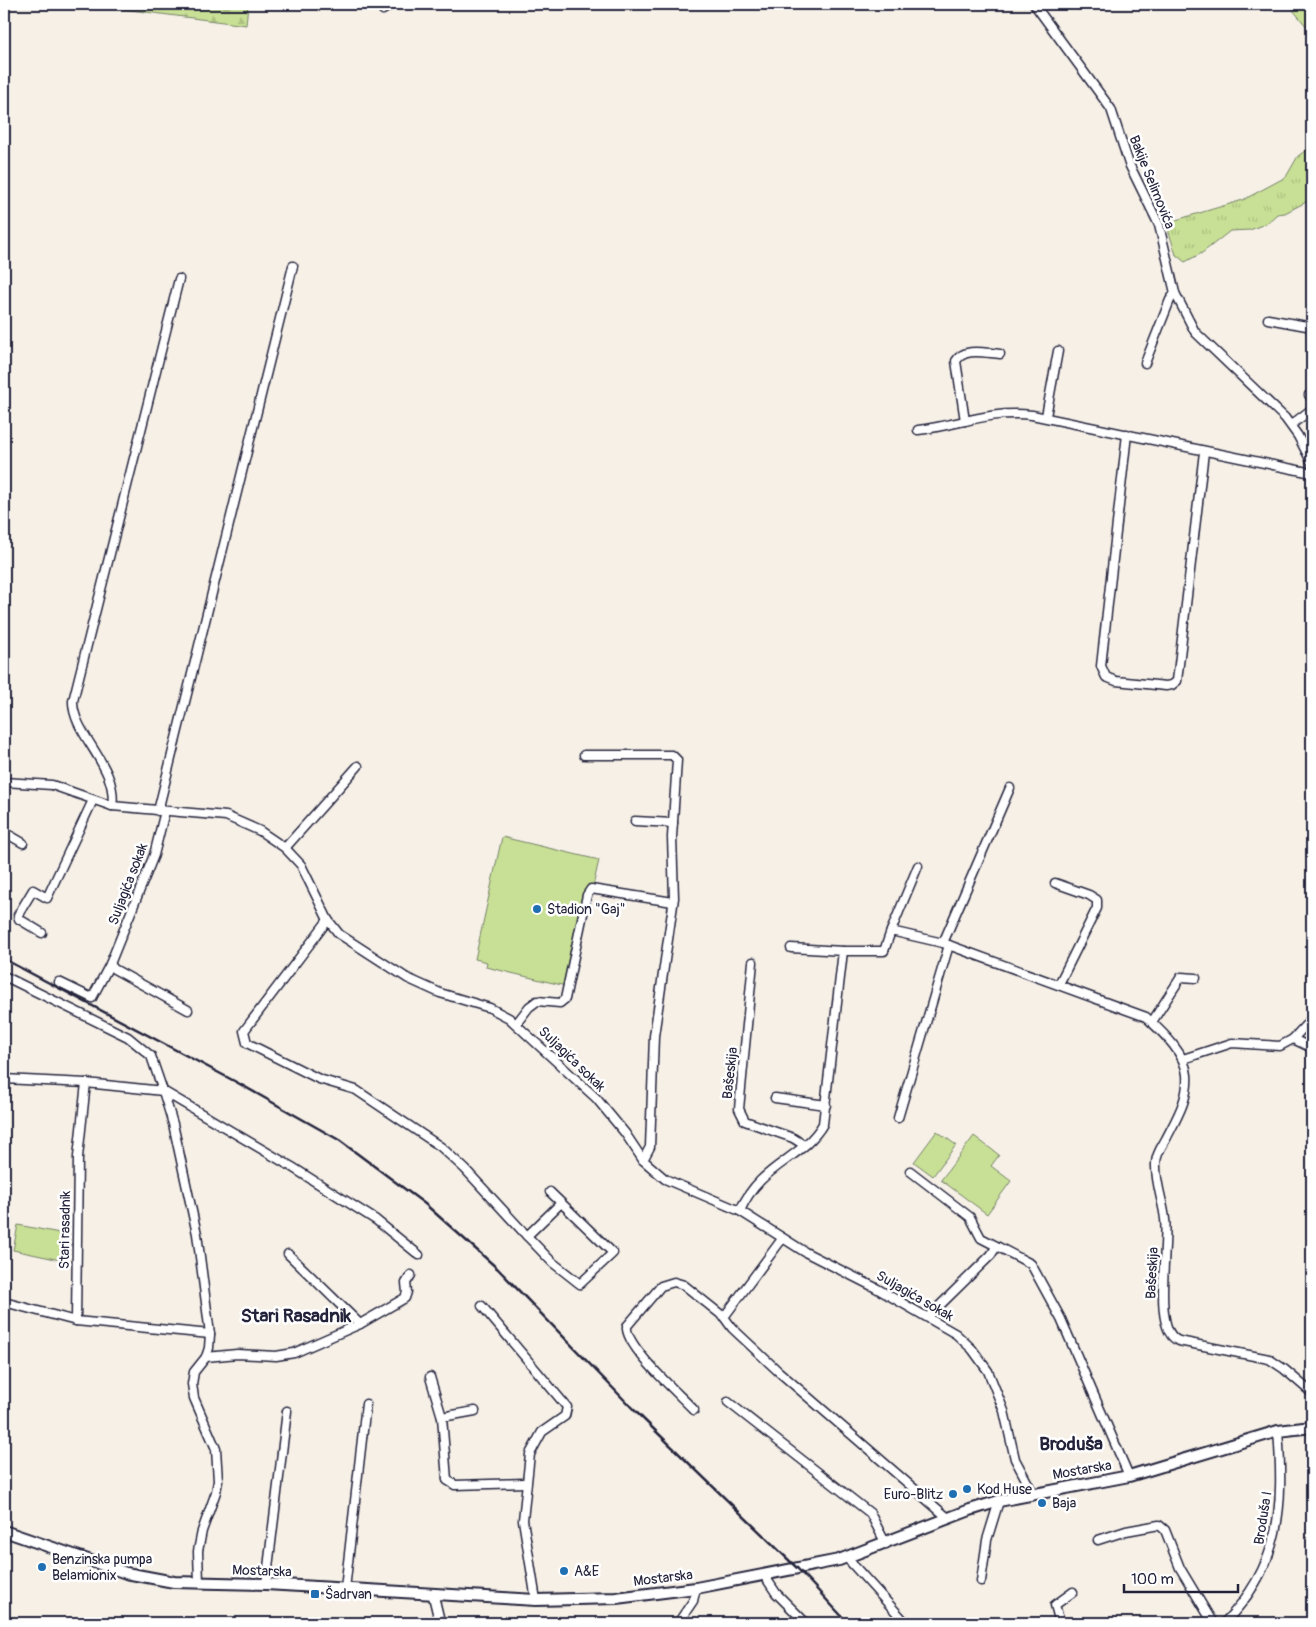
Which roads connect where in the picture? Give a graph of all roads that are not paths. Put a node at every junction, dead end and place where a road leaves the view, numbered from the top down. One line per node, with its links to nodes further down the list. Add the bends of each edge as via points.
1 (392, 4): 3 (street)
2 (1034, 4): 6 (street, Bakije Selimovića, via 1111,109 1129,164 1159,226)
3 (383, 10)
4 (293, 266): 27 (street)
5 (179, 279): 26 (street, via 73,701 76,715 111,782)
6 (1175, 293): 11 (street); 15 (street, Bakije Selimovića, via 1195,332)
7 (1268, 320): 8 (street)
8 (1312, 327)
9 (1058, 352): 13 (street)
10 (1000, 354): 14 (street, via 969,352 956,361)
11 (1146, 364)
12 (1312, 408): 15 (street)
13 (1046, 416): 14 (street, via 997,413); 17 (street)
14 (965, 421): 16 (street)
15 (1291, 425): 19 (street, Bakije Selimovića)
16 (918, 430)
17 (1127, 434): 18 (street); 18 (street, via 1101,666 1106,677 1116,681 1166,686 1177,681)
18 (1204, 452): 20 (street)
19 (1312, 463)
20 (1312, 473)
21 (584, 755): 29 (street, via 675,757)
22 (358, 766): 32 (street)
23 (4, 782): 25 (street, Suljagića sokak, via 52,785)
24 (1010, 788): 39 (street)
25 (93, 800): 26 (street, Suljagića sokak); 38 (street, via 48,898 33,890 18,915)
26 (112, 806): 27 (street, Suljagića sokak)
27 (161, 811): 32 (street, Suljagića sokak, via 226,816 260,831); 43 (street, Suljagića sokak, via 154,855)
28 (635, 822): 29 (street)
29 (673, 823): 35 (street)
30 (4, 832): 31 (street)
31 (23, 843)
32 (285, 848): 36 (street, Suljagića sokak, via 305,871)
33 (918, 866): 37 (street)
34 (1055, 883): 47 (street, via 1097,900 1097,908)
35 (673, 902): 51 (street, via 591,889 565,999 560,1003 537,1001); 62 (street, via 654,1036 650,1148)
36 (328, 920): 51 (street, Suljagića sokak, via 339,934 408,978 440,993 490,1008); 67 (street, via 244,1031 244,1039 319,1079 356,1090 441,1147)
37 (891, 931): 39 (street); 41 (street, via 884,950)
38 (42, 933)
39 (946, 944): 47 (street); 60 (street)
40 (791, 948): 41 (street)
41 (843, 952): 59 (street)
42 (753, 962): 61 (street, Bašeskija, via 739,1109 745,1121 793,1138)
43 (110, 964): 46 (street, Suljagića sokak, via 92,998); 48 (street)
44 (4, 976): 57 (street, via 144,1048 151,1056)
45 (1196, 978): 50 (street, via 1181,977)
46 (59, 982)
47 (1059, 984): 50 (street)
48 (188, 1010)
49 (1312, 1018): 52 (street)
50 (1152, 1022): 54 (street)
51 (516, 1024): 62 (street, Suljagića sokak, via 596,1098)
52 (1293, 1039): 53 (street); 54 (street, via 1273,1047 1224,1044)
53 (1312, 1048)
54 (1183, 1059): 82 (street, Bašeskija, via 1187,1076 1184,1103 1156,1162 1166,1220 1162,1308 1167,1331 1179,1341 1269,1359)
55 (4, 1079): 56 (street)
56 (86, 1083): 57 (street); 77 (street, Stari rasadnik, via 78,1157)
57 (163, 1091): 71 (street, via 376,1220); 79 (street, via 196,1234)
58 (775, 1098): 59 (street)
59 (826, 1104): 61 (street, via 823,1124)
60 (898, 1118)
61 (804, 1146): 66 (street, via 759,1181)
62 (644, 1160): 66 (street, Suljagića sokak, via 665,1179)
63 (910, 1171): 69 (street, via 970,1217 977,1233)
64 (550, 1192): 65 (street)
65 (561, 1203): 67 (street); 67 (street, via 613,1253 580,1284)
66 (740, 1211): 68 (street, Suljagića sokak)
67 (527, 1236)
68 (782, 1239): 75 (street, Suljagića sokak); 76 (street)
69 (996, 1247): 75 (street); 91 (street, via 1027,1261 1033,1268 1062,1319)
70 (288, 1254): 78 (street)
71 (419, 1255)
72 (411, 1275): 78 (street, via 406,1283 405,1298)
73 (4, 1302): 77 (street)
74 (482, 1306): 92 (street, via 567,1407 565,1416 542,1432 532,1447)
75 (929, 1316): 93 (street, Suljagića sokak, via 966,1344 988,1371 998,1394 1015,1459)
76 (724, 1317): 85 (street, via 684,1285 674,1282 661,1286 627,1326 628,1336 643,1357); 95 (street, via 778,1371)
77 (76, 1321): 79 (street)
78 (360, 1324): 80 (street, via 294,1353)
79 (210, 1334): 80 (street)
80 (206, 1357): 102 (street, via 194,1372 192,1384 194,1398 216,1449 218,1480 198,1551)
81 (430, 1377): 88 (street)
82 (1312, 1394)
83 (728, 1402): 98 (street, via 870,1513)
84 (366, 1404): 105 (street)
85 (694, 1410)
86 (287, 1411): 103 (street)
87 (475, 1411): 88 (street)
88 (442, 1417): 92 (street, via 445,1475 451,1483)
89 (1312, 1427): 90 (main road, Mostarska)
90 (1278, 1431): 91 (main road, Mostarska); 115 (street, Broduša I, via 1281,1491 1273,1546 1257,1579)
91 (1129, 1476): 93 (main road, Mostarska)
92 (525, 1483): 108 (street, via 524,1535)
93 (1033, 1493): 94 (main road, Mostarska)
94 (999, 1501): 95 (main road, Mostarska); 101 (street, via 987,1540)
95 (948, 1518): 98 (main road, Mostarska)
96 (4, 1532): 102 (main road, Mostarska, via 126,1573 151,1579)
97 (1098, 1540): 114 (street, via 1126,1531 1159,1526 1165,1530 1180,1568)
98 (886, 1544): 99 (main road, Mostarska)
99 (846, 1558): 100 (main road, Mostarska); 112 (street)
100 (764, 1575): 104 (main road, Mostarska); 111 (street, via 776,1593)
101 (980, 1581)
102 (199, 1583): 103 (main road, Mostarska)
103 (266, 1584): 105 (main road, Mostarska)
104 (696, 1588): 108 (main road, Mostarska, via 616,1598); 110 (street, via 693,1601)
105 (345, 1589): 107 (main road, Mostarska)
106 (1073, 1592): 113 (street, via 1055,1605)
107 (433, 1594): 108 (main road, Mostarska); 109 (street)
108 (536, 1600)
109 (440, 1623)
110 (678, 1623)
111 (806, 1623)
112 (906, 1623)
113 (1060, 1623)
114 (1213, 1623)
115 (1224, 1623)

